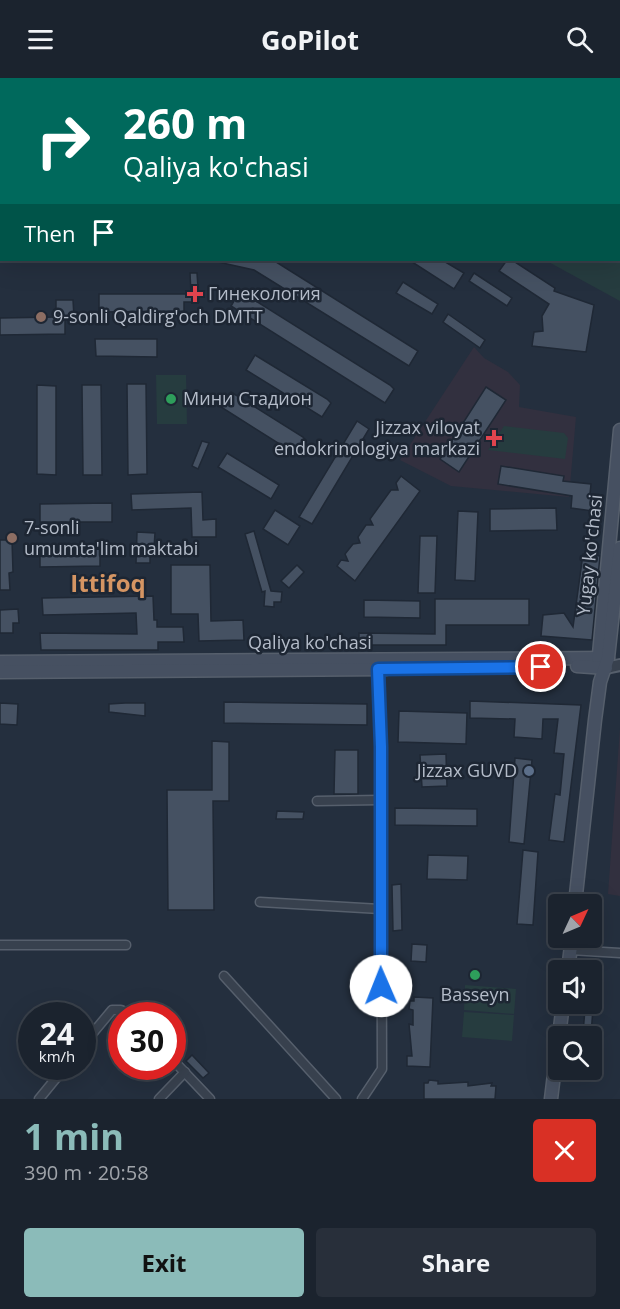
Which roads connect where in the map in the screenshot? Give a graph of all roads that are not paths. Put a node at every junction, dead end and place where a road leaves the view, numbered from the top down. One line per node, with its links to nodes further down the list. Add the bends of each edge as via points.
1 (620, 430): 4 (main road, Yugay ko'chasi)
2 (620, 548): 4 (main road, Yugay ko'chasi)
3 (0, 662): 4 (main road, Qaliya ko'chasi)
4 (608, 663): 5 (main road, Qaliya ko'chasi); 9 (main road, Yugay ko'chasi, via 600,682)
5 (378, 669): 6 (main road, Qaliya ko'chasi); 7 (street)
6 (0, 672)
7 (380, 800): 8 (street); 11 (street)
8 (317, 801)
9 (576, 894)
10 (260, 902): 11 (street)
11 (380, 909): 27 (street, via 382,1069)
12 (0, 945): 13 (street)
13 (126, 945)
14 (593, 948): 15 (street)
15 (620, 953)
16 (224, 976): 26 (street)
17 (108, 1015): 18 (street)
18 (96, 1029)
19 (186, 1073): 25 (street)
20 (55, 1080): 23 (street)
21 (177, 1080): 24 (street)
22 (553, 1080): 28 (main road)
23 (39, 1099)
24 (159, 1099)
25 (210, 1099)
26 (336, 1099)
27 (362, 1099)
28 (551, 1099)

